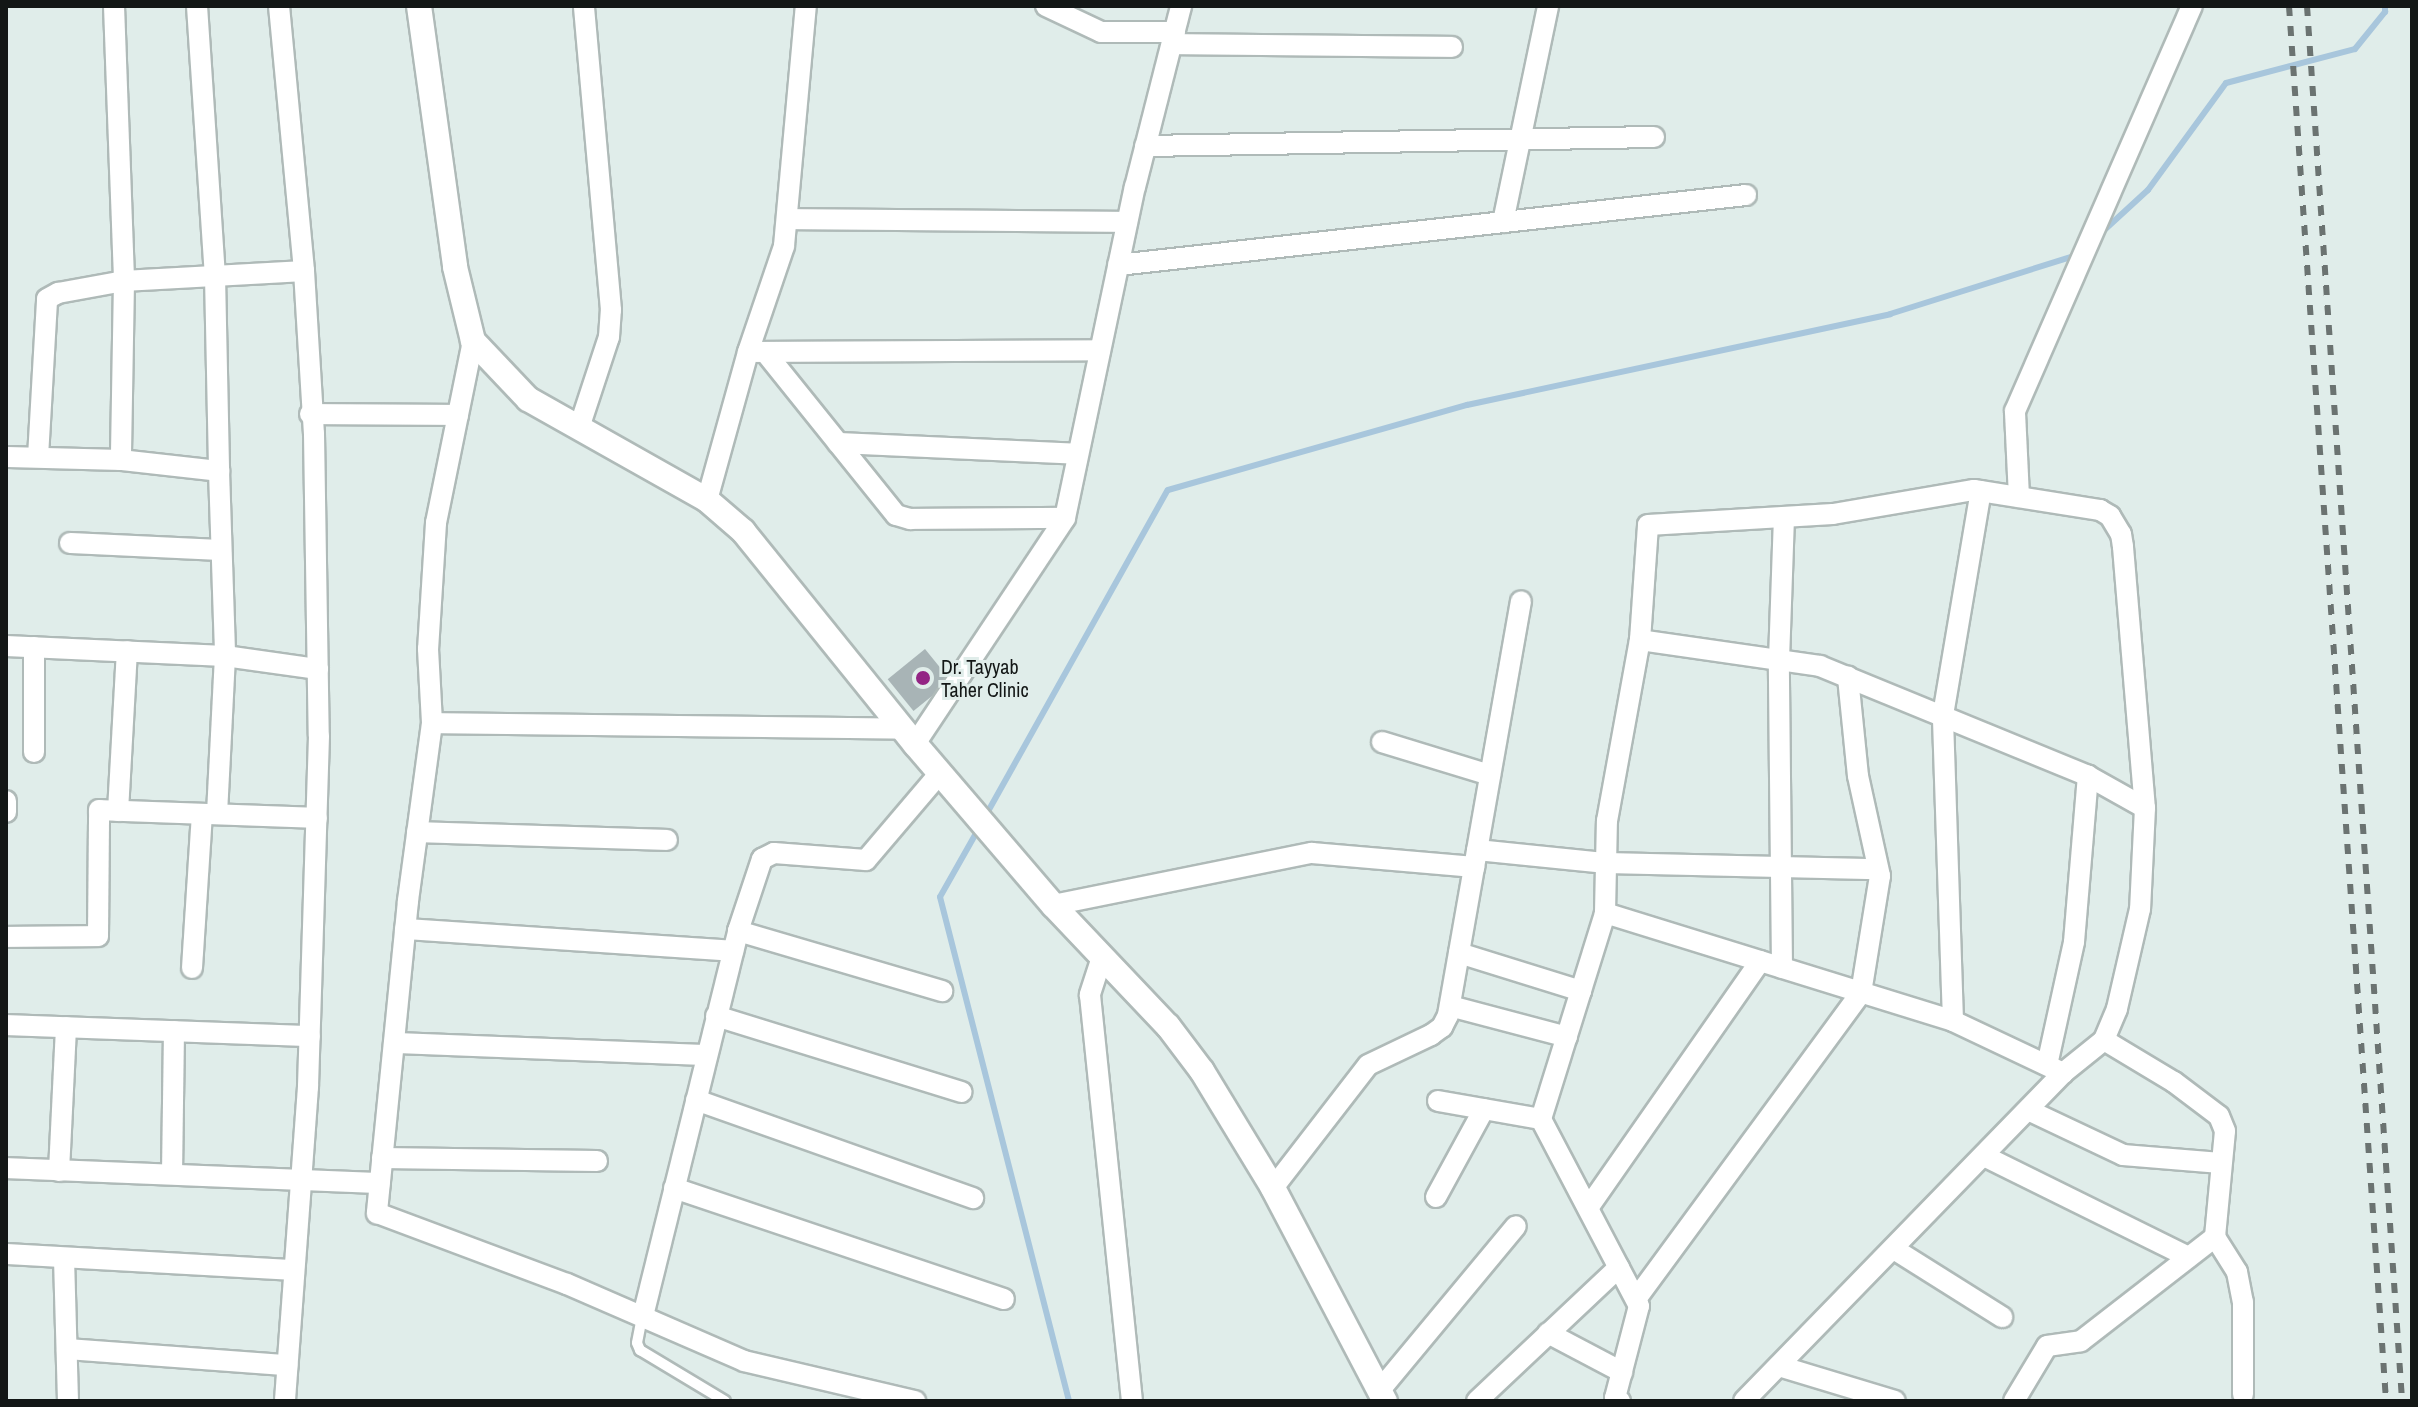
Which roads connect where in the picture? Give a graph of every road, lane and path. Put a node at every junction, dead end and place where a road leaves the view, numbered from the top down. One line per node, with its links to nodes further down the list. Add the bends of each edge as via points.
1 (114, 6): 23 (street)
2 (197, 6): 22 (street)
3 (279, 6): 21 (street)
4 (419, 6): 24 (street, via 455,267)
5 (584, 6): 29 (street, via 611,310 609,337)
6 (806, 6): 17 (street)
7 (1046, 6): 11 (street, via 1101,32)
8 (1181, 6): 11 (street)
9 (1548, 6): 14 (street)
10 (2192, 6): 37 (street, via 2015,411)
11 (1173, 38): 12 (street); 15 (street)
12 (1452, 47)
13 (1654, 137): 14 (street)
14 (1520, 138): 15 (street); 19 (street)
15 (1145, 146): 18 (street)
16 (1746, 195): 19 (street)
17 (787, 219): 18 (street); 26 (street)
18 (1127, 222): 20 (street)
19 (1503, 222): 20 (street)
20 (1118, 265): 25 (street)
21 (304, 271): 22 (street); 27 (street)
22 (215, 276): 23 (street); 35 (street)
23 (124, 281): 33 (street, via 47,299); 34 (street)
24 (473, 341): 28 (street); 29 (street, via 528,399)
25 (1100, 350): 26 (street); 31 (street)
26 (757, 352): 30 (street); 38 (street)
27 (310, 414): 28 (street); 50 (street)
28 (458, 415): 53 (street, via 431,569)
29 (579, 428): 38 (street)
30 (838, 443): 31 (street); 40 (street, via 903,518)
31 (1078, 454): 40 (street)
32 (6, 457): 33 (street)
33 (38, 457): 34 (street)
34 (121, 460): 35 (street)
35 (219, 471): 42 (street)
36 (1981, 491): 37 (street); 39 (street); 52 (street)
37 (2019, 497): 61 (street, via 2100,510 2121,534)
38 (707, 500): 54 (street, via 743,531)
39 (1784, 517): 44 (street, via 1648,525); 49 (street)
40 (1065, 518): 54 (street)
41 (70, 543): 42 (street)
42 (221, 550): 48 (street)
43 (1521, 601): 58 (street)
44 (1640, 640): 49 (street); 69 (street, via 1607,821)
45 (6, 646): 46 (street)
46 (34, 647): 47 (street); 56 (street)
47 (127, 651): 48 (street); 62 (street)
48 (225, 656): 50 (street); 64 (street)
49 (1779, 660): 51 (street); 70 (street)
50 (318, 669): 65 (street)
51 (1848, 677): 52 (street); 71 (street, via 1858,776)
52 (1943, 715): 59 (street); 88 (street)
53 (432, 723): 54 (street); 66 (street)
54 (909, 736): 57 (street)
55 (1382, 742): 58 (street)
56 (34, 752)
57 (940, 773): 72 (street); 75 (street, via 866,860 765,856)
58 (1490, 775): 68 (street)
59 (2088, 776): 61 (street); 97 (street, via 2074,942)
60 (6, 801): 63 (street)
61 (2145, 808): 94 (street, via 2140,909 2117,1009)
62 (118, 811): 64 (street); 76 (street, via 99,810 98,936)
63 (6, 812)
64 (210, 814): 65 (street); 81 (street)
65 (317, 818): 92 (street)
66 (417, 832): 67 (street); 74 (street)
67 (667, 840)
68 (1475, 859): 69 (street); 72 (street, via 1312,853); 78 (street)
69 (1606, 863): 70 (street); 73 (street)
70 (1781, 869): 71 (street); 82 (street)
71 (1878, 869): 85 (street)
72 (1053, 905): 79 (street)
73 (1605, 913): 80 (street); 84 (street)
74 (405, 929): 77 (street); 95 (street)
75 (738, 931): 77 (street); 83 (street)
76 (6, 937)
77 (733, 951): 87 (street)
78 (1459, 953): 84 (street); 86 (street)
79 (1102, 957): 114 (street, via 1168,1026 1202,1071); 141 (street, via 1090,995)
80 (1760, 961): 82 (street); 117 (street)
81 (192, 968)
82 (1782, 968): 85 (street)
83 (942, 991)
84 (1581, 991): 93 (street)
85 (1861, 993): 88 (street); 127 (street)
86 (1450, 1006): 93 (street); 114 (street, via 1442,1027 1431,1035 1368,1065)
87 (716, 1016): 96 (street); 98 (street)
88 (1953, 1021): 97 (street)
89 (6, 1025): 90 (street)
90 (66, 1027): 91 (street); 109 (street)
91 (174, 1031): 92 (street); 110 (street)
92 (310, 1036): 111 (street)
93 (1567, 1037): 103 (street)
94 (2104, 1040): 97 (street); 107 (street, via 2219,1116 2225,1131)
95 (394, 1043): 96 (street); 105 (street)
96 (707, 1055): 99 (street)
97 (2055, 1069): 102 (street)
98 (961, 1092)
99 (696, 1100): 113 (street); 116 (street)
100 (1438, 1101): 101 (street)
101 (1484, 1109): 103 (street); 115 (street)
102 (2028, 1110): 104 (street); 107 (street, via 2123,1155)
103 (1541, 1119): 117 (street)
104 (1984, 1156): 120 (street); 122 (street)
105 (382, 1158): 106 (street); 112 (street)
106 (597, 1161)
107 (2221, 1163): 119 (street)
108 (6, 1168): 109 (street)
109 (59, 1171): 110 (street)
110 (172, 1174): 111 (street)
111 (301, 1178): 112 (street); 125 (street)
112 (380, 1183): 128 (street, via 377,1213)
113 (674, 1188): 126 (street); 128 (street)
114 (1273, 1188): 136 (street)
115 (1436, 1197)
116 (973, 1198)
117 (1588, 1208): 124 (street)
118 (1516, 1226): 136 (street)
119 (2215, 1237): 122 (street); 135 (street, via 2237,1272 2243,1302)
120 (1894, 1249): 129 (street); 133 (street)
121 (6, 1254): 123 (street)
122 (2188, 1257): 146 (street, via 2081,1341 2047,1346)
123 (64, 1258): 125 (street); 131 (street)
124 (1619, 1267): 127 (street); 130 (street)
125 (294, 1270): 132 (street)
126 (1004, 1299)
127 (1636, 1299): 134 (street, via 1639,1306)
128 (643, 1316): 139 (lane, via 640,1350); 140 (street, via 744,1361)
129 (2002, 1317)
130 (1548, 1333): 134 (street); 142 (street)
131 (67, 1349): 132 (street); 137 (street)
132 (287, 1365): 138 (street)
133 (1779, 1366): 144 (street); 145 (street)
134 (1622, 1372): 143 (street, via 1615,1398)
135 (2243, 1394)
136 (1382, 1396)
137 (68, 1401)
138 (285, 1401)
139 (725, 1401)
140 (915, 1401)
141 (1132, 1401)
142 (1477, 1401)
143 (1620, 1401)
144 (1744, 1401)
145 (1895, 1401)
146 (2014, 1401)

